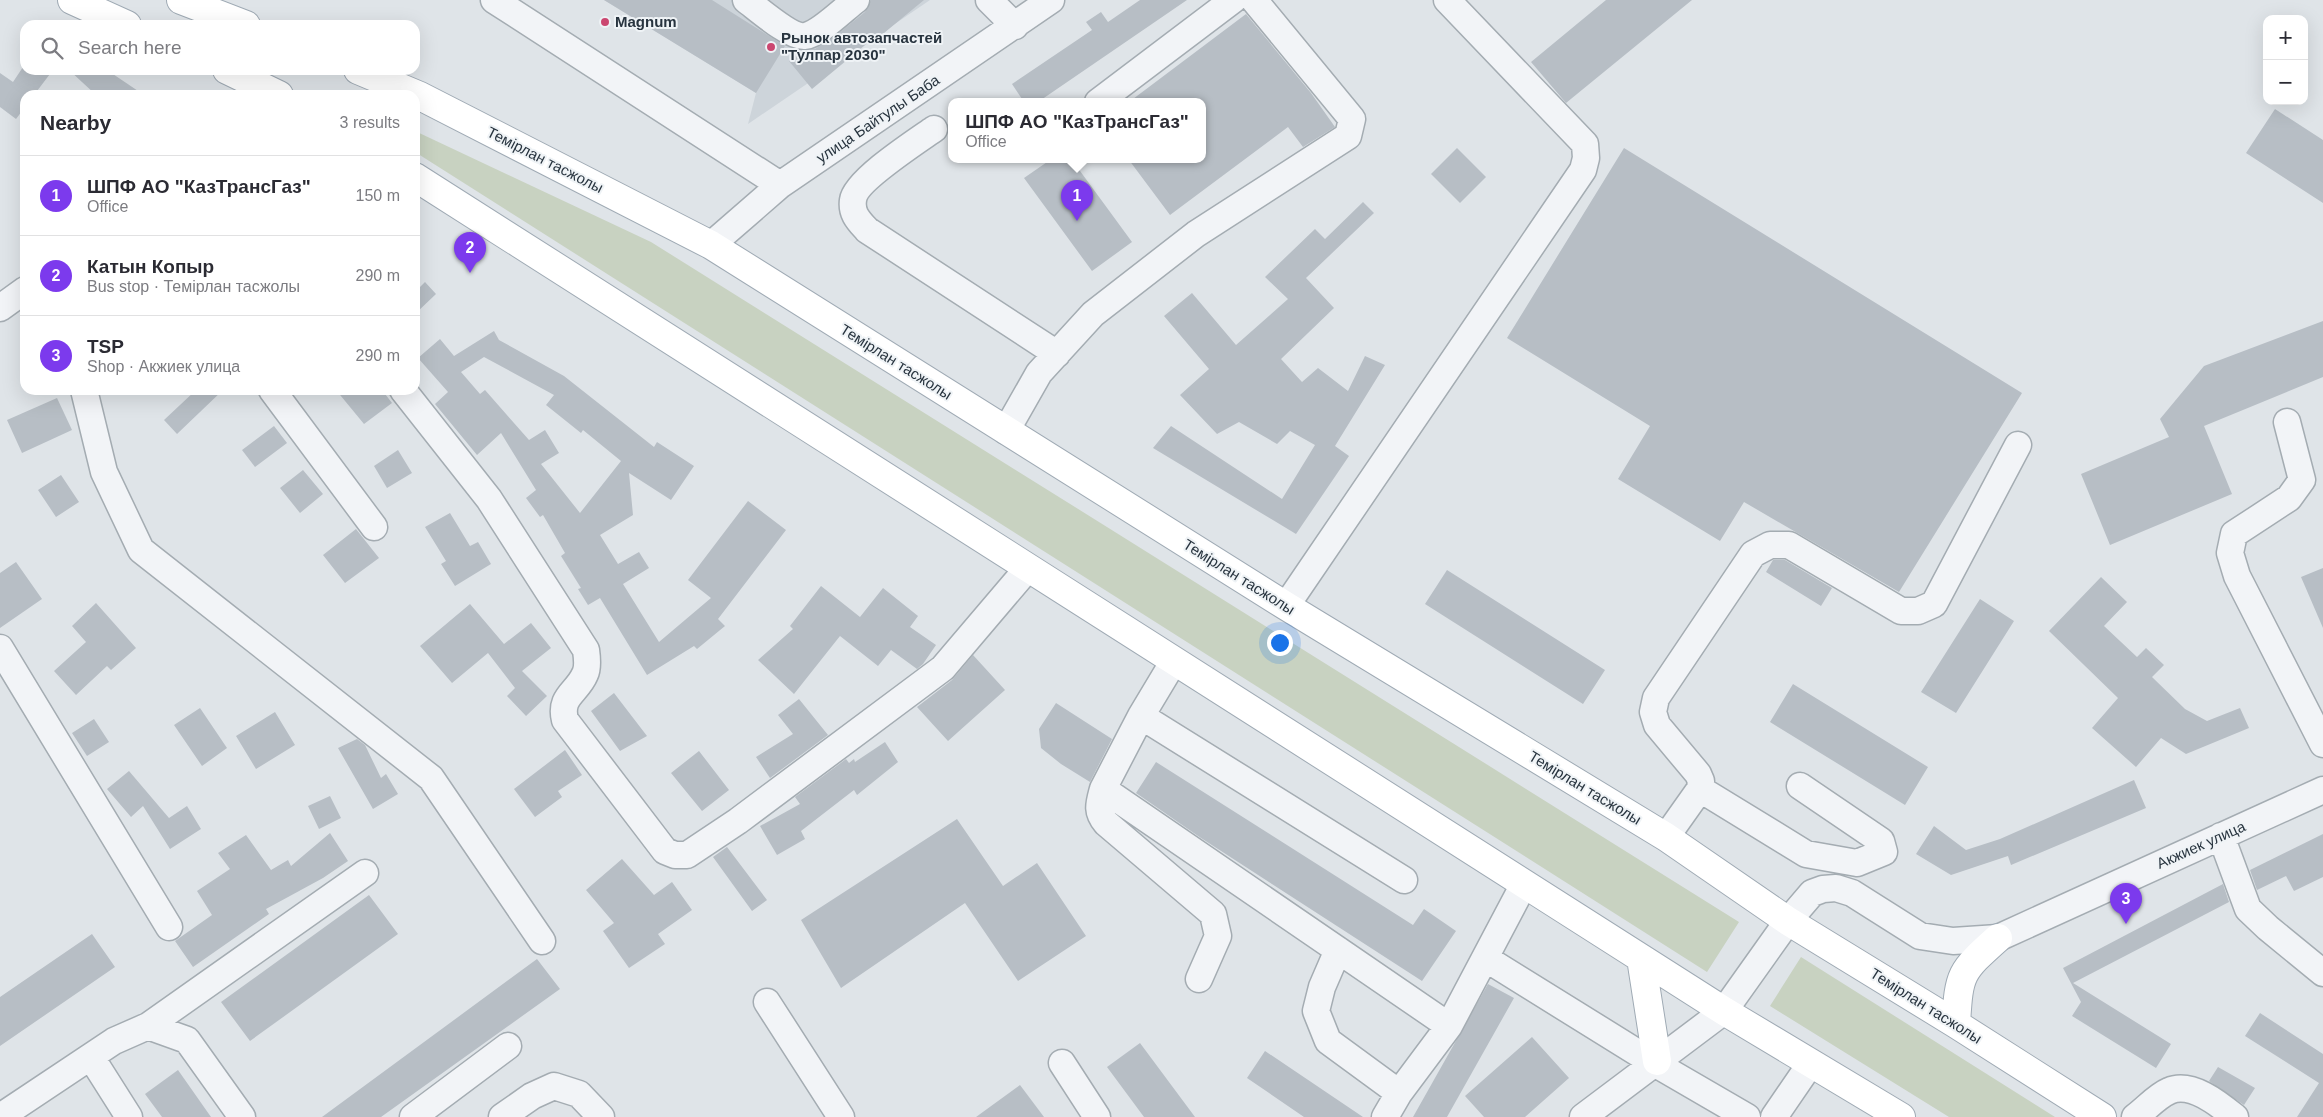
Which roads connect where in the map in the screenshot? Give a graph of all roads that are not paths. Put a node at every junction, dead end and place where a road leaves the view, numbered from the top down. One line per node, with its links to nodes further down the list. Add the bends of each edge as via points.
1 (72, 0): 13 (main road)
2 (181, 0): 12 (main road)
3 (494, 0): 23 (street)
4 (746, 0): 11 (street)
5 (856, 0): 11 (street, via 817,31 805,36 793,34)
6 (989, 0): 14 (street)
7 (1051, 0): 14 (street, улица Байтулы Баба)
8 (1233, 0): 19 (street)
9 (1254, 0): 27 (street, via 1352,119 1348,136 1196,234 1093,314)
10 (1448, 0): 36 (street, via 1585,144 1583,170)
11 (776, 8)
12 (228, 14)
13 (116, 20)
14 (1015, 26): 23 (street, улица Байтулы Баба)
15 (236, 75): 17 (main road)
16 (367, 75): 18 (main road, Темірлан тасжолы)
17 (263, 90)
18 (396, 90)
19 (1103, 98)
20 (424, 105): 24 (main road, Темірлан тасжолы)
21 (934, 129): 27 (street, via 863,182 852,199 854,216 867,230)
22 (420, 180): 35 (main road)
23 (780, 185): 24 (street, улица Байтулы Баба)
24 (711, 245): 32 (main road, Темірлан тасжолы)
25 (20, 294): 26 (street)
26 (0, 308)
27 (1057, 354): 32 (street, via 1039,373)
28 (85, 395): 53 (street, via 104,472 141,550 431,778)
29 (276, 395): 34 (street)
30 (407, 395): 35 (street, via 489,499 586,650 586,674 562,709 565,720 665,851 675,855 687,855 738,821 943,668)
31 (2287, 422): 40 (street, via 2302,480 2289,498 2234,534 2230,553 2237,576)
32 (1006, 431): 36 (main road, Темірлан тасжолы)
33 (2018, 445): 43 (street, via 1934,604 1918,611 1901,611 1789,545 1770,545 1753,554 1656,698 1653,712 1657,725 1698,774)
34 (374, 527)
35 (1028, 568): 38 (main road)
36 (1286, 606): 46 (main road, Темірлан тасжолы)
37 (0, 648): 51 (street)
38 (1174, 661): 39 (street); 49 (main road)
39 (1141, 716): 42 (street); 48 (street)
40 (2323, 744)
41 (1800, 786): 43 (street, via 1881,841 1884,852 1857,863 1806,854)
42 (1103, 789): 54 (street); 58 (street, via 1098,806 1099,815 1106,823 1213,914 1218,936)
43 (1700, 789): 46 (street)
44 (2323, 790): 45 (street, Акжиек улица)
45 (2221, 836): 52 (street, Акжиек улица); 57 (street, via 2248,909)
46 (1666, 837): 50 (main road, Темірлан тасжолы)
47 (365, 873): 62 (street)
48 (1404, 880)
49 (1524, 884): 55 (street); 56 (main road)
50 (1788, 921): 52 (street, via 1812,893 1836,888 1852,893 1920,936 1953,941); 60 (street); 61 (main road, Темірлан тасжолы)
51 (169, 927)
52 (1998, 938): 61 (main road, via 1970,963 1961,977)
53 (542, 941)
54 (1338, 950): 63 (street); 69 (street, via 1316,1010 1328,1041)
55 (1485, 958): 63 (street); 66 (street)
56 (1641, 958): 60 (main road); 66 (main road)
57 (2323, 973)
58 (1199, 979)
59 (767, 1002): 76 (street)
60 (1724, 1011): 66 (street); 68 (main road)
61 (1956, 1024): 83 (main road, Темірлан тасжолы)
62 (148, 1026): 65 (street, via 114,1041); 72 (street, via 187,1040)
63 (1449, 1026): 69 (street)
64 (508, 1046): 73 (street)
65 (91, 1057): 70 (street); 71 (street)
66 (1656, 1062): 79 (street); 80 (street)
67 (1062, 1063): 77 (street)
68 (1811, 1063): 81 (street); 82 (main road)
69 (1399, 1093): 78 (street)
70 (0, 1116)
71 (129, 1117)
72 (242, 1117)
73 (413, 1117)
74 (502, 1117): 75 (street, via 532,1096 554,1086 579,1094)
75 (601, 1117)
76 (841, 1117)
77 (1096, 1117)
78 (1385, 1117)
79 (1584, 1117)
80 (1747, 1117)
81 (1774, 1117)
82 (1901, 1117)
83 (2102, 1117)
84 (2136, 1117): 85 (street, via 2170,1091 2183,1088 2195,1090)
85 (2235, 1117)

